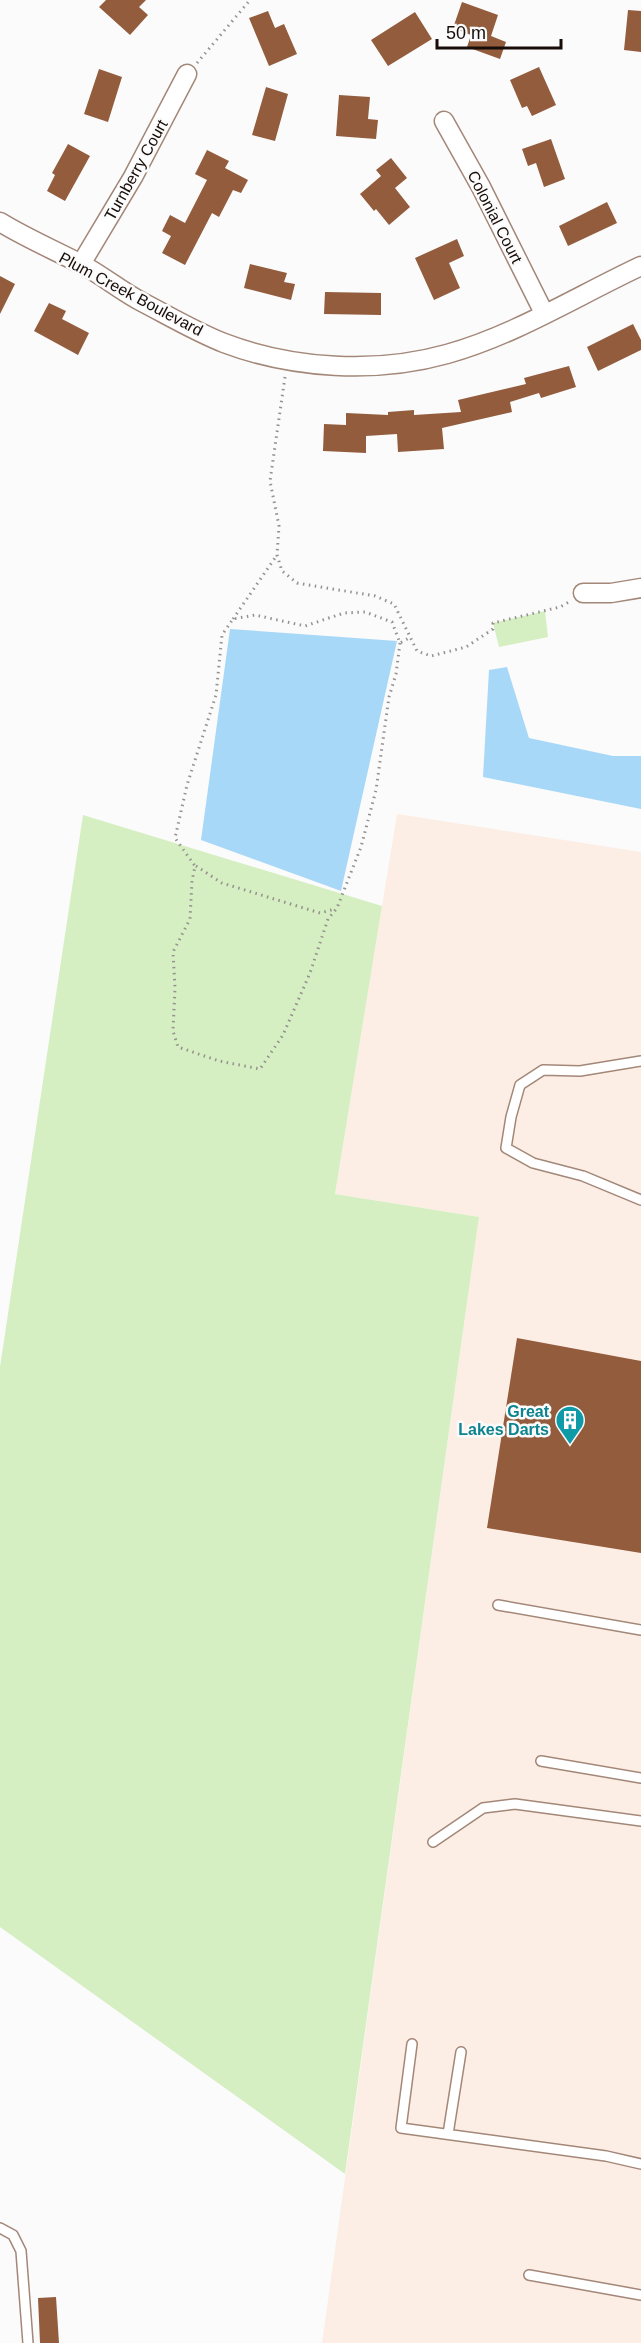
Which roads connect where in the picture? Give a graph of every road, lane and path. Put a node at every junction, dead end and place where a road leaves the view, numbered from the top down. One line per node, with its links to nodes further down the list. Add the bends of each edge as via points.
1 (250, 0): 2 (path)
2 (187, 74): 5 (street, Turnberry Court, via 133,177)
3 (444, 121): 7 (street, Colonial Court)
4 (0, 222): 5 (street, Plum Creek Boulevard)
5 (81, 264): 8 (street, Plum Creek Boulevard, via 139,301 223,342)
6 (641, 266): 7 (street, Plum Creek Boulevard)
7 (544, 314): 8 (street, Plum Creek Boulevard, via 479,344 409,363 353,366)
8 (287, 360): 9 (path, via 270,481 279,526)
9 (277, 555): 12 (path); 13 (path, via 282,571 297,583 375,596 394,604)
10 (641, 588): 11 (street)
11 (583, 593): 13 (path, via 560,607 493,623 493,629 455,650 431,656 417,651)
12 (233, 619): 14 (path, via 255,615 305,626 344,613 365,612 393,622); 15 (path, via 222,634 216,694 175,838)
13 (409, 639): 14 (path)
14 (400, 643): 16 (path, via 376,790 361,847)
15 (195, 866): 16 (path, via 222,883 320,913); 16 (path, via 190,919 173,952 173,1031 178,1047 219,1061 260,1069 283,1035 328,919)
16 (337, 908)
17 (641, 1061): 18 (lane, via 580,1071 543,1071 520,1085 506,1148 533,1163 583,1176)
18 (641, 1200)
19 (498, 1605): 20 (lane)
20 (641, 1630)
21 (541, 1761): 22 (lane)
22 (641, 1778)
23 (641, 1821): 24 (lane, via 515,1804 483,1808)
24 (433, 1842)
25 (412, 2044): 27 (lane, via 401,2128)
26 (461, 2052): 27 (lane)
27 (448, 2134): 28 (lane)
28 (641, 2163)
29 (0, 2228): 32 (lane, via 13,2235 21,2251)
30 (528, 2275): 31 (lane)
31 (641, 2295)
32 (28, 2343)

